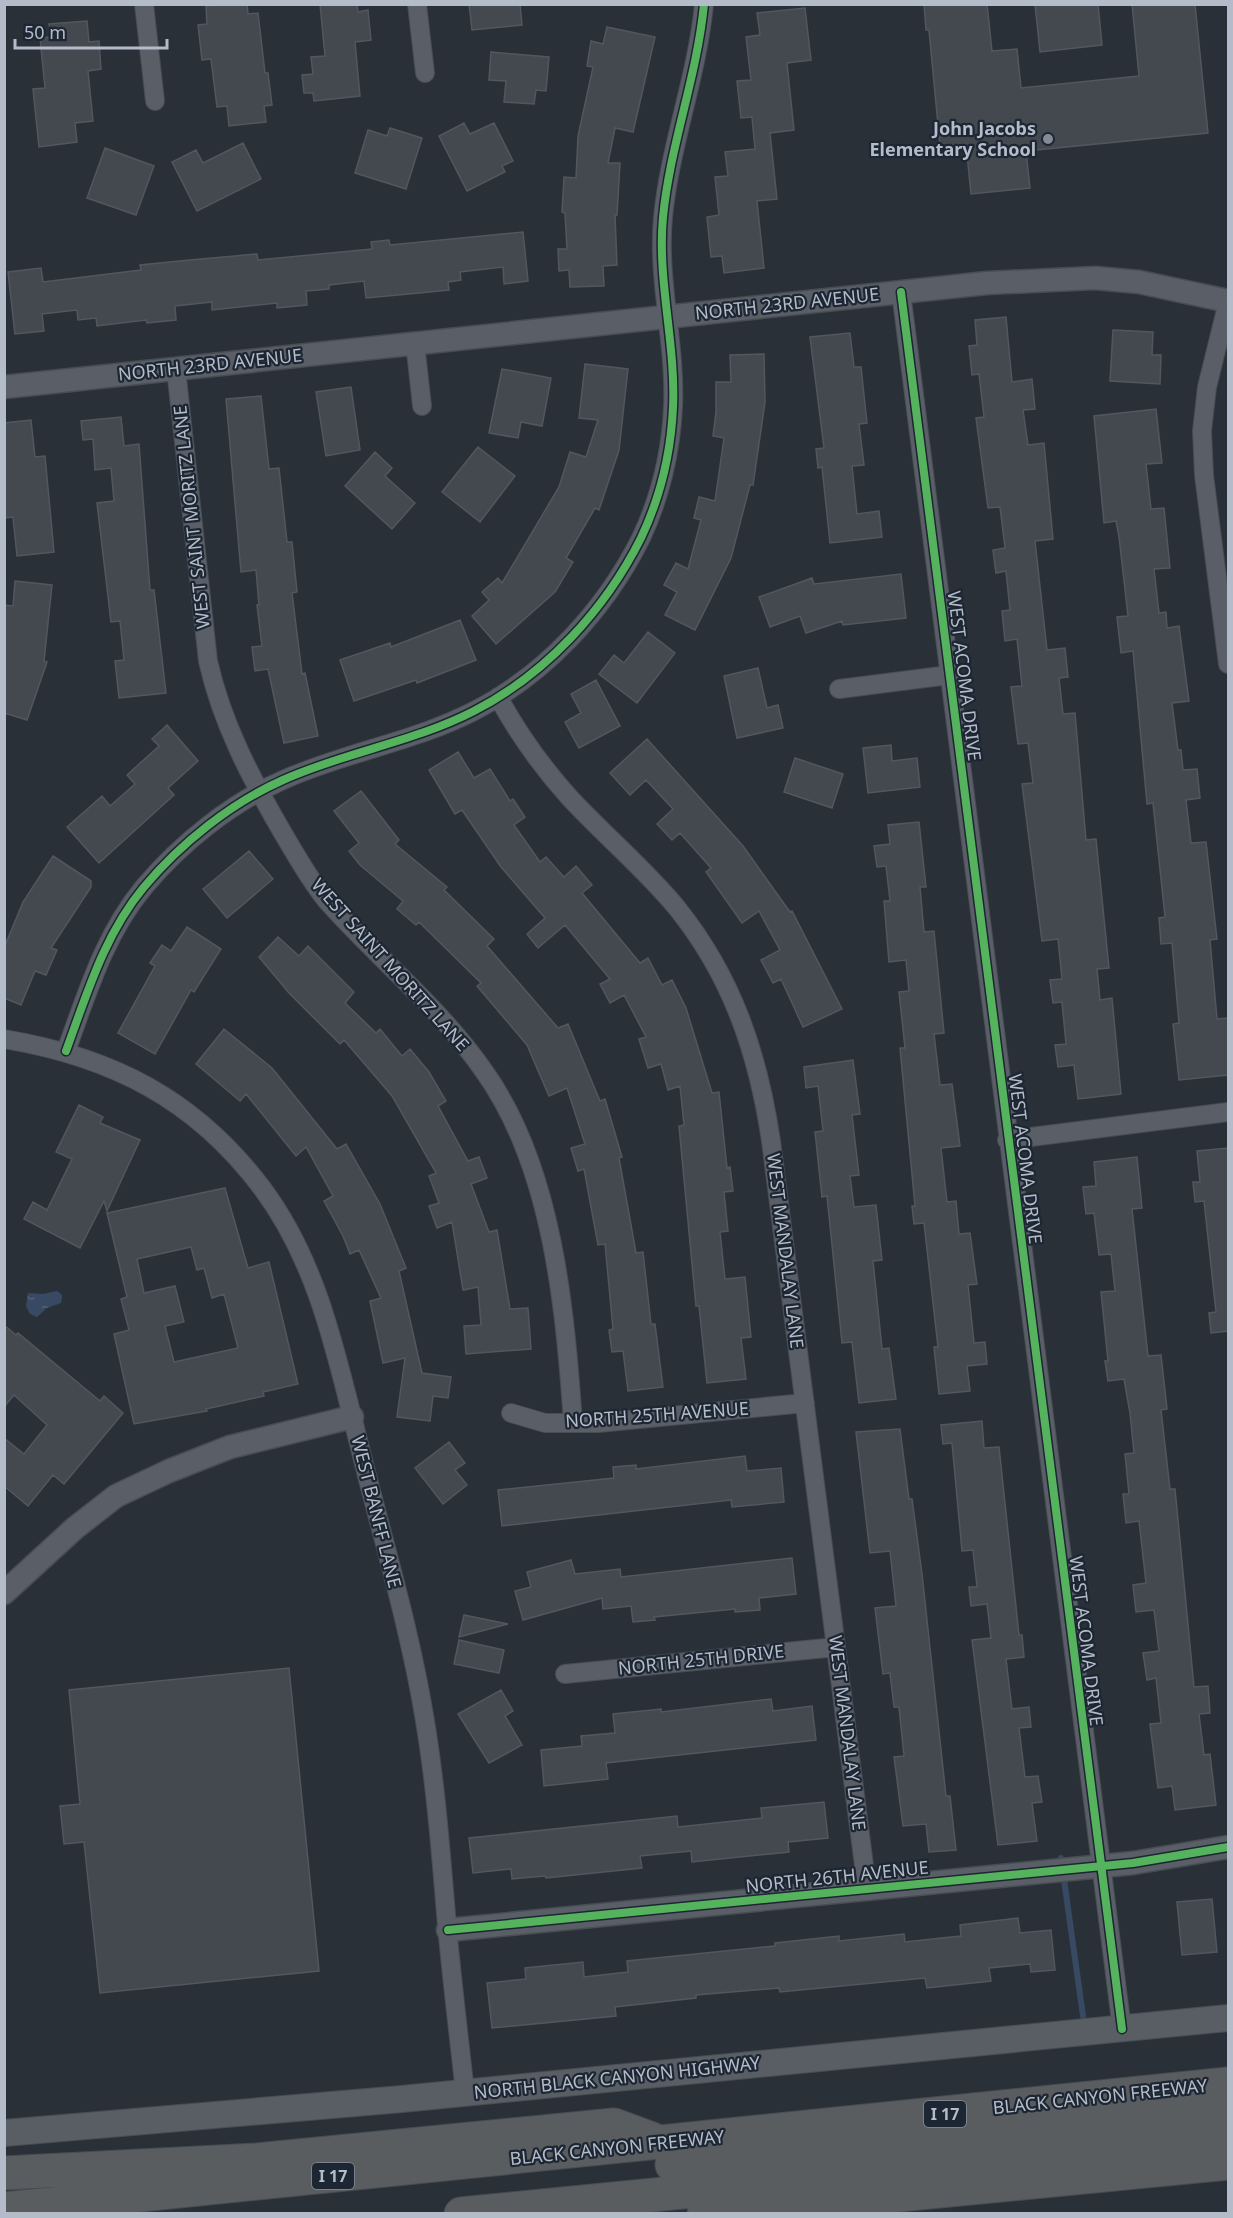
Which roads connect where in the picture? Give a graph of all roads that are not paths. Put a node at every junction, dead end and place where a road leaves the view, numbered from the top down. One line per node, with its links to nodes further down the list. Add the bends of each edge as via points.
1 (144, 4): 5 (street)
2 (417, 4): 4 (street)
3 (704, 4): 8 (street, via 700,45 664,214 662,255)
4 (425, 73)
5 (155, 101)
6 (901, 292): 7 (street, NORTH 23RD AVENUE, via 1095,278 1140,282); 8 (street, NORTH 23RD AVENUE); 14 (street, WEST ACOMA DRIVE)
7 (1228, 302): 13 (street, via 1207,387 1202,431)
8 (667, 317): 9 (street, NORTH 23RD AVENUE); 16 (street, via 673,406 667,457 641,537 591,616 555,653)
9 (415, 343): 10 (street, NORTH 23RD AVENUE); 12 (street)
10 (176, 369): 11 (street, NORTH 23RD AVENUE); 17 (street, WEST SAINT MORITZ LANE, via 207,661 214,692)
11 (4, 387)
12 (422, 406)
13 (1228, 664)
14 (950, 675): 15 (street); 21 (street, WEST ACOMA DRIVE)
15 (839, 689)
16 (498, 697): 17 (street, via 438,728 326,764); 22 (street, WEST MANDALAY LANE, via 524,741 552,777 677,909 710,955 751,1042 766,1106)
17 (260, 792): 19 (street, via 185,845 143,888 93,972); 25 (street, WEST SAINT MORITZ LANE, via 326,899 436,1011 502,1100 520,1137 547,1217)
18 (4, 1039): 19 (street, WEST BANFF LANE)
19 (66, 1051): 24 (street, WEST BANFF LANE, via 140,1080 171,1101 210,1132 262,1188 305,1258 320,1298)
20 (1228, 1112): 21 (street)
21 (1007, 1140): 30 (street, WEST ACOMA DRIVE)
22 (805, 1403): 25 (street, NORTH 25TH AVENUE); 27 (street, WEST MANDALAY LANE)
23 (511, 1413): 25 (street, NORTH 25TH AVENUE, via 545,1423)
24 (352, 1417): 26 (street, via 230,1447 170,1470 116,1497 75,1528); 32 (street, WEST BANFF LANE, via 424,1714 435,1785)
25 (573, 1423)
26 (4, 1593)
27 (836, 1647): 28 (street, NORTH 25TH DRIVE); 31 (street, WEST MANDALAY LANE)
28 (566, 1674)
29 (1228, 1847): 30 (street, NORTH 26TH AVENUE)
30 (1099, 1866): 31 (street, NORTH 26TH AVENUE); 34 (street, WEST ACOMA DRIVE)
31 (867, 1889): 32 (street, NORTH 26TH AVENUE)
32 (448, 1930): 36 (street, WEST BANFF LANE)
33 (1228, 2018): 34 (main road, NORTH BLACK CANYON HIGHWAY)
34 (1122, 2029): 36 (main road, NORTH BLACK CANYON HIGHWAY)
35 (1228, 2084): 40 (highway, BLACK CANYON FREEWAY / I 17)
36 (465, 2093): 38 (main road, NORTH BLACK CANYON HIGHWAY)
37 (1228, 2110): 44 (highway)
38 (4, 2133)
39 (1228, 2138): 45 (highway)
40 (662, 2143): 42 (highway, via 614,2125 257,2160); 43 (highway, BLACK CANYON FREEWAY / I 17)
41 (1228, 2163): 46 (highway)
42 (4, 2173)
43 (4, 2209)
44 (181, 2214)
45 (461, 2214)
46 (704, 2214)

